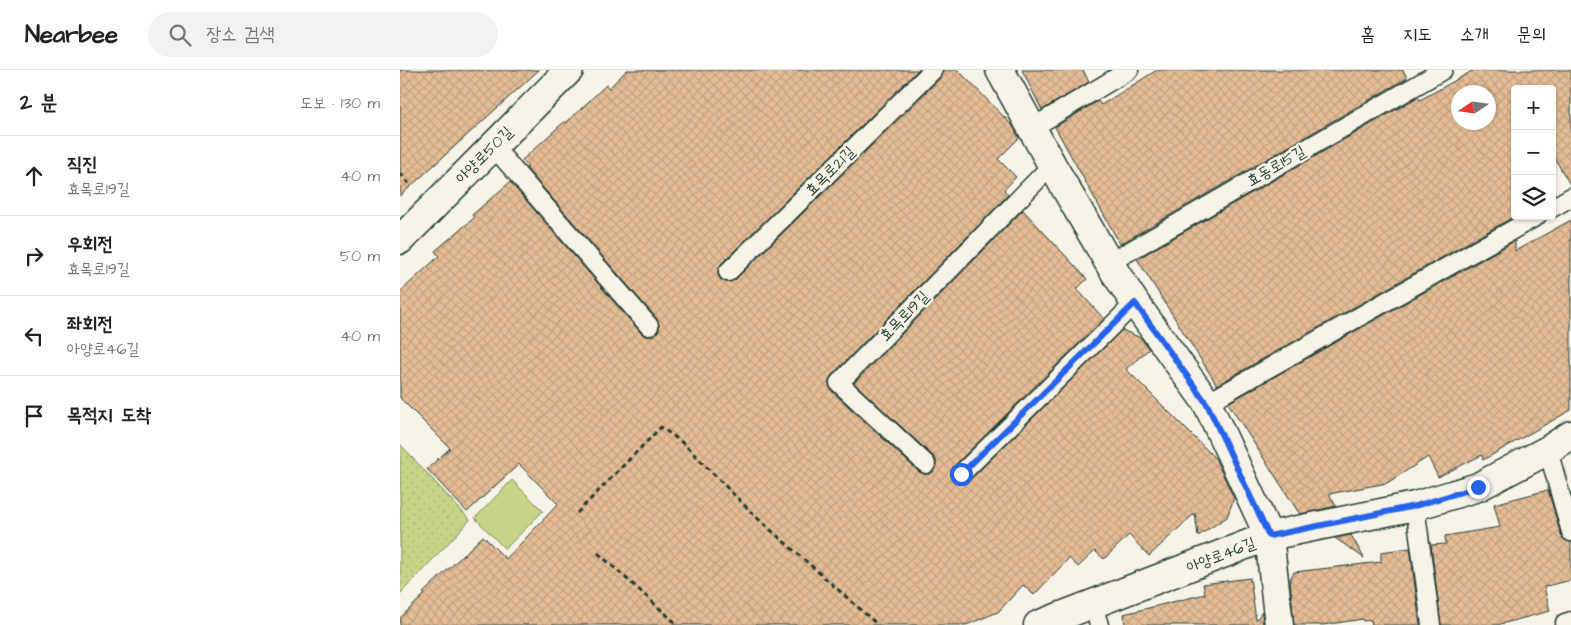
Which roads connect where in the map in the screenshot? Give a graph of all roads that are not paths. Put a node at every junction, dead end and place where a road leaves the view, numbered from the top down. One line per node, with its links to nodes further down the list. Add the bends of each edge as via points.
1 (569, 70): 7 (street, 아양로50길)
2 (933, 70): 14 (lane, 효목로21길)
3 (1000, 70): 6 (street)
4 (1129, 70): 6 (lane)
5 (1443, 70): 13 (lane, 효동로15길)
6 (1032, 128): 8 (street)
7 (494, 146): 12 (street, 아양로50길); 16 (lane)
8 (1052, 166): 13 (street); 20 (lane, 효목로19길, via 839,382)
9 (1571, 197): 10 (lane)
10 (1556, 206)
11 (1530, 220): 17 (lane)
12 (400, 240)
13 (1110, 263): 15 (street)
14 (728, 272)
15 (1135, 303): 17 (street); 21 (lane)
16 (649, 326)
17 (1207, 404): 24 (street)
18 (1571, 434): 19 (street, 아양로46길)
19 (1548, 450): 22 (street, 아양로46길, via 1478,487); 23 (lane)
20 (926, 464)
21 (961, 474)
22 (1415, 506): 24 (street, 아양로46길); 28 (lane)
23 (1571, 532)
24 (1269, 536): 25 (street, 아양로46길); 27 (street)
25 (1096, 615): 26 (street, 아양로46길)
26 (1038, 625)
27 (1279, 625)
28 (1432, 625)

